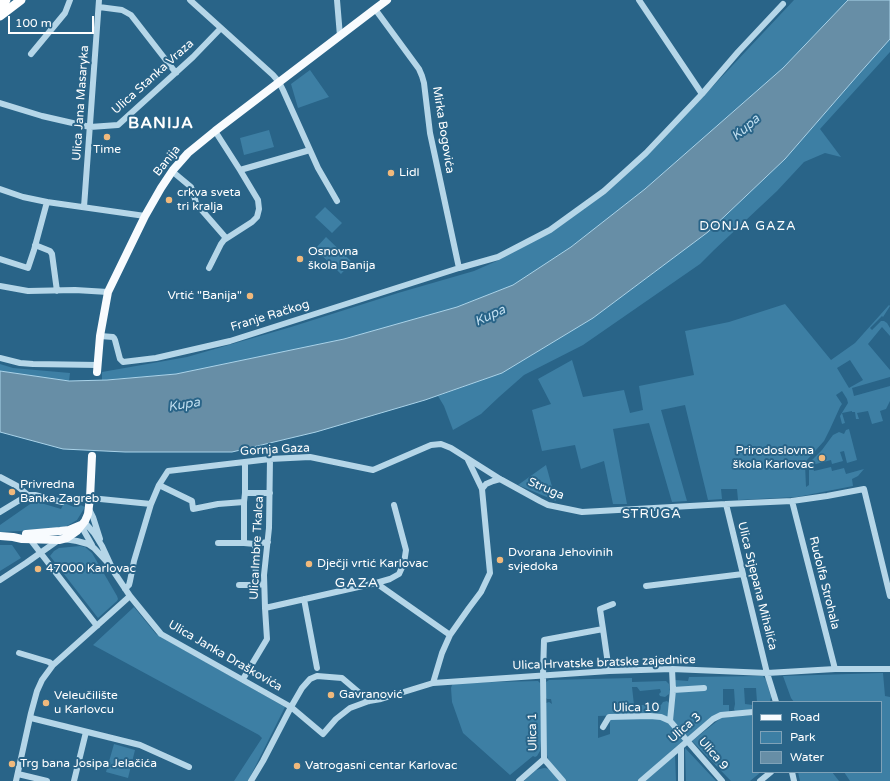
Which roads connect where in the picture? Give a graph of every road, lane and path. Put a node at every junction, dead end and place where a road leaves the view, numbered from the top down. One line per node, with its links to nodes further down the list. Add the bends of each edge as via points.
1 (6, 0): 10 (highway)
2 (21, 0): 13 (highway)
3 (70, 0): 16 (street, via 65,13)
4 (99, 0): 11 (street, Ulica Jana Masaryka)
5 (190, 0): 14 (street)
6 (337, 0): 15 (street)
7 (387, 0): 12 (main road, Banija)
8 (639, 0): 19 (street)
9 (783, 4): 19 (street)
10 (0, 6)
11 (99, 7): 17 (street, via 122,10 131,15); 21 (street, Ulica Jana Masaryka)
12 (375, 9): 15 (main road, Banija); 35 (street, Mirka Bogovića, via 422,76 430,133)
13 (0, 16)
14 (220, 28): 17 (street, Ulica Stanka Vraza); 18 (street)
15 (340, 36): 18 (main road, Banija)
16 (31, 54)
17 (176, 73): 21 (street, Ulica Stanka Vraza, via 118,124)
18 (279, 82): 22 (main road, Banija); 23 (street)
19 (702, 94): 35 (street, via 604,191 550,230 498,256)
20 (0, 103): 21 (street, Ulica Stanka Vraza)
21 (90, 128): 29 (street, Ulica Jana Masaryka)
22 (215, 131): 24 (street); 25 (main road, Banija, via 188,153)
23 (310, 150): 24 (street); 27 (street)
24 (240, 170): 31 (street, via 258,200 259,209 252,222)
25 (172, 172): 30 (main road, Banija); 31 (street, via 191,187 199,207)
26 (0, 189): 28 (street)
27 (337, 201)
28 (47, 202): 29 (street); 32 (street)
29 (84, 207): 30 (street)
30 (145, 216): 38 (main road, Banija)
31 (226, 238): 34 (street)
32 (36, 245): 33 (street, via 28,268); 37 (street, via 52,254)
33 (0, 259)
34 (209, 268)
35 (459, 268): 39 (street, Franje Račkog, via 230,340 156,358 123,362 114,338)
36 (0, 286): 37 (street, via 28,291)
37 (57, 291): 38 (street)
38 (108, 292): 39 (main road, Banija)
39 (100, 336): 41 (main road, Banija)
40 (0, 358): 41 (street, via 33,364)
41 (98, 369)
42 (92, 456): 54 (main road)
43 (270, 459): 44 (street, Gornja Gaza, via 310,457 374,470 430,445 441,444); 45 (street, Gornja Gaza); 52 (street, Ulica Imbre Tkalca)
44 (468, 460): 47 (street, Struga); 49 (street)
45 (245, 462): 48 (street, Gornja Gaza, via 168,471); 51 (street)
46 (0, 477): 50 (street)
47 (500, 479): 49 (street); 61 (street, Struga, via 548,505 582,512)
48 (159, 485): 58 (street, via 192,501 193,509); 59 (street)
49 (482, 488): 91 (street, via 490,573 481,592)
50 (21, 489): 53 (street); 55 (street)
51 (244, 493): 52 (street); 58 (street)
52 (270, 493): 68 (street, Ulica Imbre Tkalca)
53 (28, 495): 55 (street); 57 (street)
54 (90, 498): 59 (street); 62 (main road)
55 (20, 499): 63 (street)
56 (792, 501): 61 (street, Struga); 85 (street, Struga, via 864,489); 97 (street, Rudolfa Strohala)
57 (62, 502)
58 (244, 502): 69 (street)
59 (152, 504): 83 (street, via 129,585)
60 (394, 504): 78 (street, via 406,550 404,563 399,574)
61 (726, 504): 76 (street, Ulica Stjepana Mihalića)
62 (89, 509): 64 (main road, via 87,518); 72 (street)
63 (0, 512)
64 (80, 525): 66 (main road, via 69,530); 67 (main road, via 78,531); 72 (street, via 87,525); 73 (street)
65 (0, 536): 66 (main road)
66 (28, 537): 67 (main road); 74 (street)
67 (62, 540): 73 (street, via 85,543); 74 (street)
68 (268, 542): 71 (street); 79 (street, Ulica Imbre Tkalca)
69 (244, 543): 70 (street); 71 (street)
70 (218, 544)
71 (255, 544): 81 (street)
72 (102, 546): 75 (street)
73 (94, 548): 75 (street)
74 (41, 552): 77 (street); 89 (street)
75 (110, 564): 83 (street, Ulica Janka Draškovića)
76 (743, 574): 82 (street); 99 (street, Ulica Stjepana Mihalića)
77 (0, 580)
78 (376, 583): 86 (street); 91 (street)
79 (264, 584): 81 (street); 88 (street, Ulica Imbre Tkalca)
80 (239, 585): 81 (street)
81 (256, 585)
82 (646, 586)
83 (125, 589): 84 (street, Ulica Janka Draškovića)
84 (130, 596): 89 (street); 101 (street, Ulica Janka Draškovića, via 161,634)
85 (890, 596)
86 (304, 599): 88 (street); 94 (street)
87 (613, 604): 90 (street, via 600,609)
88 (265, 608): 101 (street, Ulica Imbre Tkalca, via 267,638)
89 (97, 626): 93 (street)
90 (603, 629): 98 (street); 100 (street, Ulica 1, via 544,640)
91 (450, 635): 102 (street)
92 (19, 653): 93 (street)
93 (53, 665): 109 (street, via 37,691)
94 (317, 668)
95 (890, 668): 97 (street, Ulica Hrvatske bratske zajednice)
96 (672, 669): 98 (street, Ulica Hrvatske bratske zajednice); 99 (street, Ulica Hrvatske bratske zajednice); 104 (street)
97 (835, 670): 99 (street, Ulica Hrvatske bratske zajednice)
98 (609, 671): 100 (street, Ulica Hrvatske bratske zajednice)
99 (768, 673): 106 (street, Ulica Stjepana Mihalića)
100 (543, 675): 102 (street, Ulica Hrvatske bratske zajednice); 115 (street, Ulica 1)
101 (243, 679): 107 (street, Ulica Janka Draškovića)
102 (433, 683): 105 (street, Ulica Hrvatske bratske zajednice)
103 (704, 688): 104 (street)
104 (673, 690): 110 (street)
105 (369, 701): 107 (street, Ulica Janka Draškovića, via 350,708 323,734); 107 (street, via 342,678 317,676 302,688)
106 (776, 701)
107 (291, 707): 122 (street)
108 (752, 712): 113 (street, Ulica 3, via 721,715)
109 (31, 718): 112 (street); 118 (street)
110 (670, 720): 111 (street, Ulica 10, via 650,716 609,717); 113 (street, Ulica 10)
111 (603, 727)
112 (86, 732): 116 (street, via 140,745); 121 (street)
113 (687, 741): 114 (street, Ulica 3); 127 (street, Ulica 9)
114 (681, 747): 125 (street, Ulica 3); 126 (street)
115 (544, 759): 123 (street); 124 (street, Ulica 1)
116 (189, 767)
117 (770, 773): 128 (street)
118 (18, 774): 119 (street); 120 (street)
119 (16, 781)
120 (47, 781)
121 (74, 781)
122 (251, 781)
123 (519, 781)
124 (563, 781)
125 (641, 781)
126 (681, 781)
127 (722, 781)
128 (760, 781)

